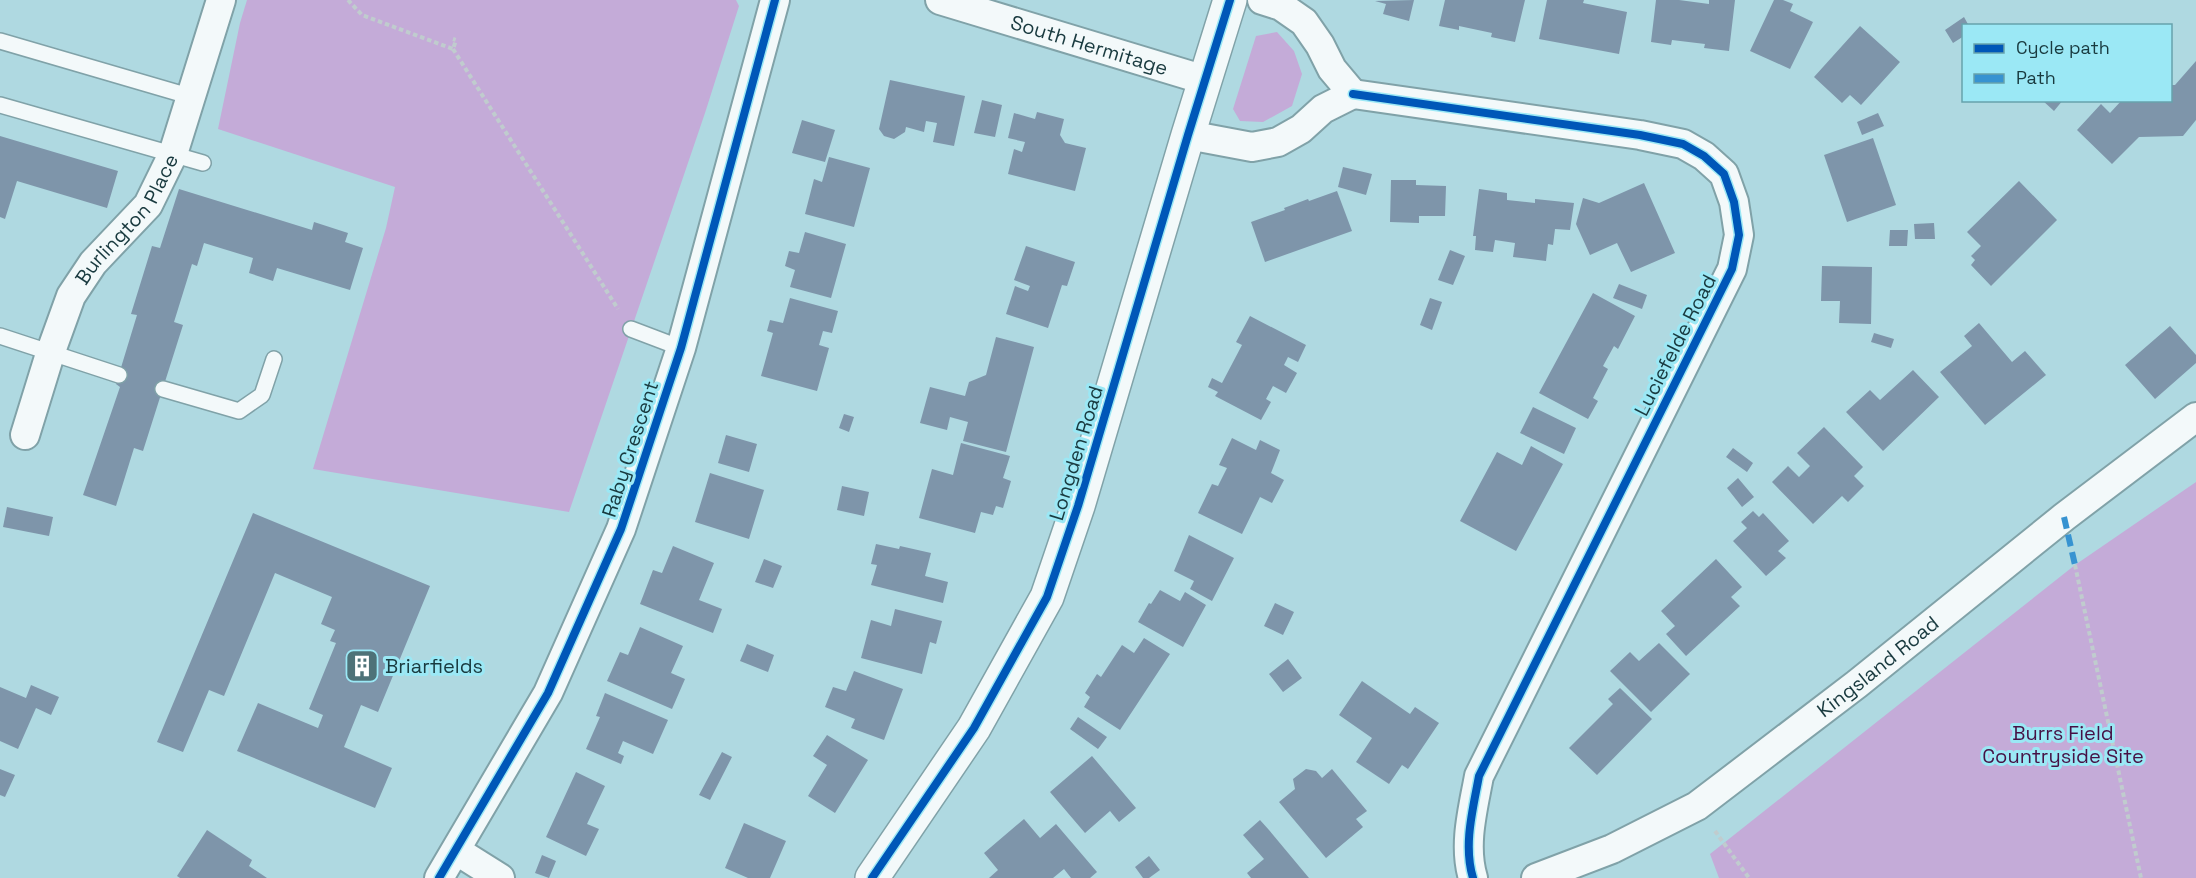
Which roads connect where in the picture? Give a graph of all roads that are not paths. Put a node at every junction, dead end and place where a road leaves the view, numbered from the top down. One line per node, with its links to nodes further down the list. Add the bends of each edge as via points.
1 (221, 0): 9 (street, Burlington Place)
2 (775, 0): 16 (street, Raby Crescent)
3 (940, 0): 7 (street, South Hermitage)
4 (1230, 0): 7 (street, Longden Road)
5 (1262, 0): 8 (street, via 1281,6 1304,22 1332,69)
6 (0, 41): 9 (lane)
7 (1205, 80): 11 (street, Longden Road)
8 (1353, 94): 11 (street, via 1323,109 1301,129 1278,142 1252,147); 27 (street, Luciefelde Road, via 1683,144 1724,174 1734,202 1739,235 1732,269 1479,776 1468,862)
9 (192, 97): 12 (street, Burlington Place)
10 (0, 105): 12 (lane)
11 (1188, 135): 26 (street, Longden Road, via 1078,506 1047,597 974,728)
12 (173, 154): 13 (lane); 17 (street, Burlington Place, via 148,205 93,263 71,296)
13 (203, 163)
14 (631, 329): 16 (lane)
15 (0, 336): 17 (lane)
16 (681, 348): 23 (street, Raby Crescent, via 621,529 548,693)
17 (50, 354): 19 (lane); 22 (street, Burlington Place)
18 (274, 359): 20 (lane, via 262,395 239,411)
19 (119, 375)
20 (162, 389)
21 (2196, 417): 28 (street, Kingsland Road, via 1698,806 1612,849)
22 (25, 435)
23 (456, 851): 24 (street, Raby Crescent); 25 (street)
24 (439, 878)
25 (500, 878)
26 (873, 878)
27 (1473, 878)
28 (1536, 878)

